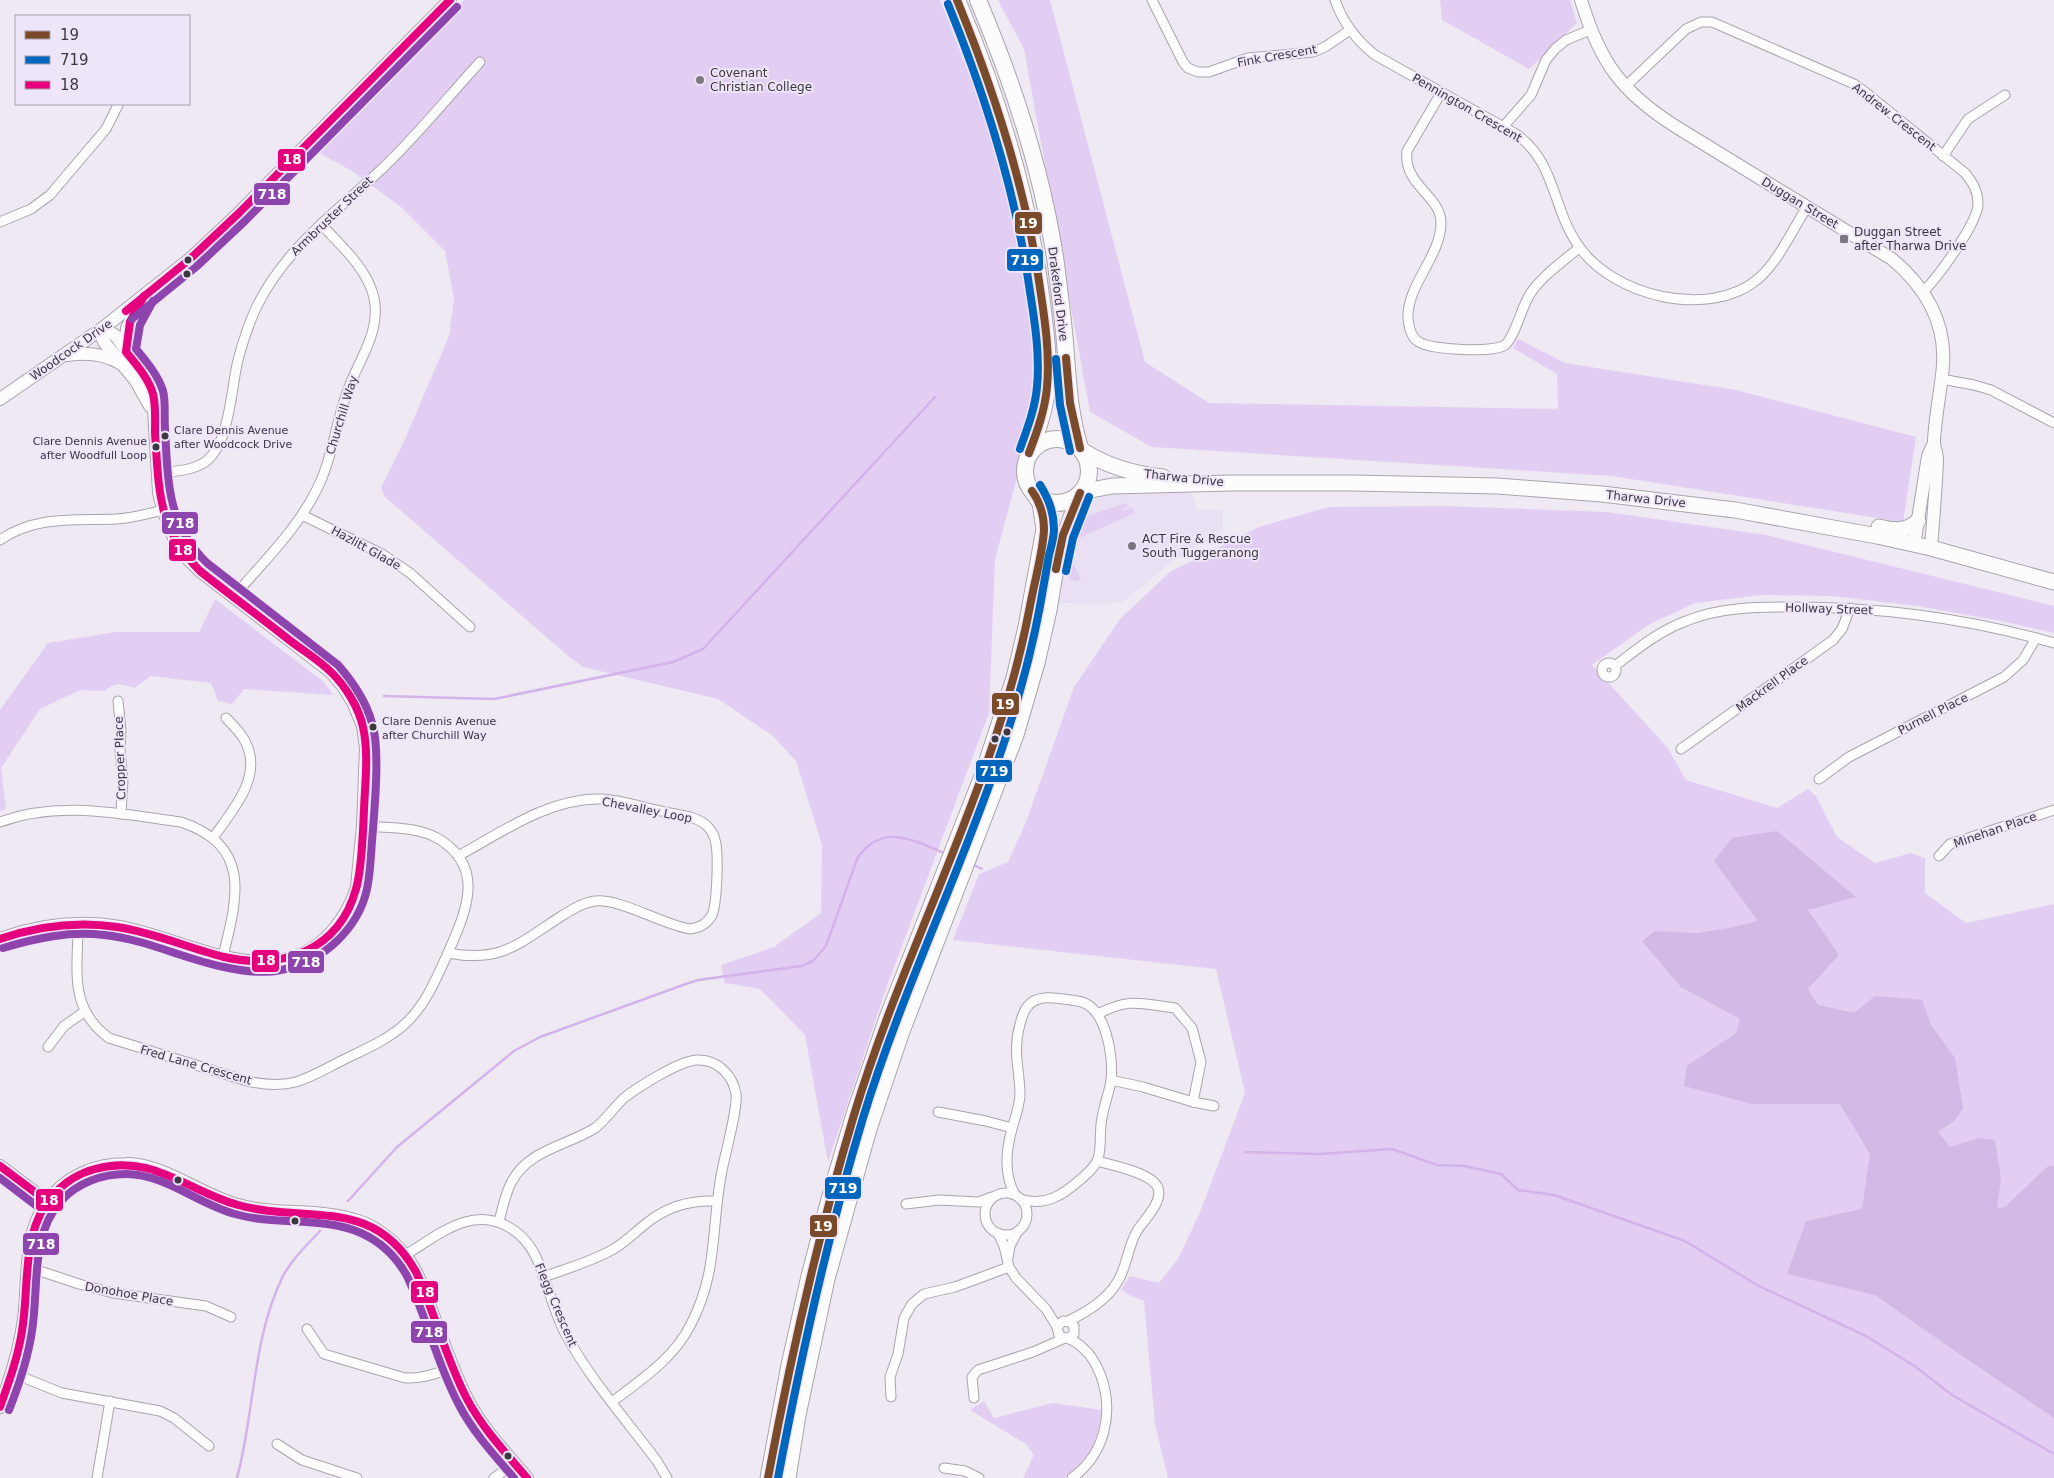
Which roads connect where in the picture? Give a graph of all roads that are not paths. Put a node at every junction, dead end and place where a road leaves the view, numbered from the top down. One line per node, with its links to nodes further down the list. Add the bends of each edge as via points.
1 (957, 0): 32 (highway, Drakeford Drive, via 1006,126 1027,210 1041,297 1047,386 1041,420)
2 (978, 0): 31 (highway, Drakeford Drive, via 1003,62 1030,144 1044,200 1060,296 1068,398)
3 (1152, 0): 7 (street, Fink Crescent, via 1183,62 1198,72 1209,72 1248,58 1313,52)
4 (1335, 0): 7 (street, Pennington Crescent)
5 (1581, 0): 8 (street, Duggan Street)
6 (446, 2): 21 (street, Woodcock Drive, via 252,199 190,259)
7 (1350, 30): 11 (street, Pennington Crescent, via 1376,55)
8 (1590, 30): 10 (street, Duggan Street, via 1605,61); 14 (street, via 1566,40 1555,49 1546,60 1531,95)
9 (480, 62): 18 (street, Armbruster Street, via 409,142)
10 (1625, 87): 15 (street, Andrew Crescent, via 1686,29 1701,22 1718,23 1854,84); 16 (street, Duggan Street, via 1655,114)
11 (1441, 93): 14 (street, Pennington Crescent); 19 (street, via 1407,151 1406,160 1408,170 1437,208 1441,223 1438,239 1411,301 1408,319 1416,340 1428,346 1500,348 1511,338 1520,312 1535,288)
12 (2005, 95): 15 (street, via 1968,119)
13 (118, 105): 17 (street, via 106,129 50,195 31,209)
14 (1503, 127): 19 (street, Pennington Crescent, via 1524,139 1540,157 1565,224)
15 (1943, 156): 20 (street, Andrew Crescent, via 1972,182 1978,205 1972,222)
16 (1807, 207): 19 (street, Pennington Crescent, via 1770,266 1744,289 1721,298 1669,297 1626,286 1593,263); 20 (street, Duggan Street, via 1892,259)
17 (0, 222)
18 (321, 224): 33 (street, Armbruster Street, via 287,259 258,306 238,359 223,434 215,452 197,467); 38 (street, Churchill Way, via 367,279 375,315 372,337 346,394 326,468)
19 (1579, 248)
20 (1924, 292): 26 (street, Duggan Street, via 1940,333 1943,353)
21 (144, 296): 22 (street, Woodcock Drive); 23 (street, via 128,328)
22 (103, 328): 23 (street, via 116,336); 24 (street, Woodcock Drive); 25 (street, via 104,342)
23 (126, 352): 28 (street, via 141,370 153,394)
24 (67, 355): 25 (street, via 97,354); 27 (street, Woodcock Drive)
25 (124, 366): 28 (street)
26 (1941, 379): 29 (street, via 1991,390); 30 (street, Duggan Street)
27 (0, 399)
28 (154, 415): 33 (street)
29 (2054, 423)
30 (1934, 443): 39 (street, Duggan Street, via 1928,456); 43 (street, Duggan Street, via 1937,460)
31 (1081, 449): 32 (highway, via 1072,442 1053,438); 34 (main road, Tharwa Drive, via 1095,459 1146,475); 36 (highway, via 1090,471)
32 (1029, 453): 35 (highway, via 1024,473)
33 (158, 473): 37 (street)
34 (1230, 483): 36 (main road, Tharwa Drive, via 1112,486); 40 (main road, Tharwa Drive, via 1508,487 1670,501)
35 (1032, 492): 36 (highway, via 1050,502 1061,503); 117 (main road, via 1040,503 1044,529 1014,678 996,737 854,1111 796,1329)
36 (1081, 493): 118 (main road, via 1063,534 1049,610 1023,715 901,1034 853,1182 813,1341)
37 (163, 510): 41 (street, via 118,519 44,521 26,526); 45 (street, via 186,557)
38 (302, 515): 45 (street, Churchill Way); 47 (street, Hazlitt Glade, via 389,559)
39 (1918, 521): 40 (main road, via 1898,530 1852,522); 42 (street, Duggan Street)
40 (1815, 525): 42 (main road, Tharwa Drive)
41 (0, 540)
42 (1914, 545): 43 (main road, Tharwa Drive)
43 (1931, 548): 44 (main road, Tharwa Drive)
44 (2054, 582)
45 (233, 597): 58 (street, via 331,672 353,702 363,726 366,748)
46 (1850, 608): 48 (street, Hollway Street, via 1943,619); 50 (street, Hollway Street, via 1771,607 1709,613 1664,631); 53 (street, Mackrell Place, via 1842,629 1833,640)
47 (470, 627)
48 (2036, 638): 49 (street, Hollway Street); 54 (street, Purnell Place, via 2023,660 2004,677 1849,757)
49 (2054, 643)
50 (1615, 666)
51 (118, 701): 56 (street, Cropper Place, via 123,780)
52 (226, 718): 59 (street, via 246,742 250,769 243,794)
53 (1681, 750)
54 (1819, 779)
55 (2054, 810): 61 (street, Minehan Place, via 1950,844)
56 (121, 814): 57 (street, via 63,810); 59 (street, via 181,822 195,826)
57 (0, 822)
58 (363, 826): 60 (street, Fred Lane Crescent, via 425,832); 65 (street, via 360,870 353,902 322,942 292,958 274,962 249,962)
59 (213, 838): 65 (street, via 229,859 236,886)
60 (458, 856): 64 (street, Fred Lane Crescent, via 468,879 469,898); 64 (street, Chevalley Loop, via 554,806 583,800 622,802 697,819 708,827 717,850 715,904 708,921 690,929 613,903 594,901 576,907 500,953 476,957)
61 (1939, 856)
62 (78, 924): 63 (street, via 47,926); 65 (street, via 120,928); 66 (street, Fred Lane Crescent, via 78,990)
63 (0, 939)
64 (448, 953): 66 (street, Fred Lane Crescent, via 425,1000 393,1034 311,1076 280,1085 247,1082 115,1041 97,1030)
65 (222, 956)
66 (84, 1012): 68 (street, via 64,1026)
67 (1098, 1014): 69 (street, via 1110,1052); 70 (street, via 1132,1002 1174,1008 1192,1028 1201,1062); 73 (street, via 1082,1001 1040,998 1026,1007 1016,1038 1020,1097)
68 (48, 1047)
69 (1111, 1080): 70 (street); 74 (street)
70 (1193, 1102): 71 (street)
71 (1214, 1106)
72 (938, 1112): 73 (street)
73 (1012, 1128): 76 (street)
74 (1097, 1161): 82 (street, via 1064,1194); 95 (street, via 1146,1176 1155,1182 1159,1194 1133,1239 1117,1284)
75 (0, 1166): 79 (street)
76 (1007, 1175): 77 (street); 78 (street, via 1010,1187)
77 (996, 1196): 78 (street, via 1005,1193); 81 (street, via 980,1202); 84 (street, via 987,1205)
78 (1018, 1197): 82 (street); 85 (street, via 1026,1207)
79 (48, 1202): 89 (street, via 68,1181 93,1169 110,1164 136,1164 240,1206 357,1220 383,1234); 91 (street, via 33,1232)
80 (716, 1202): 86 (street, via 736,1098 724,1070 705,1060 695,1060 685,1062 641,1086 623,1099 596,1127 530,1160 511,1182); 92 (street, via 689,1202 672,1208 610,1251); 106 (street, via 714,1248 700,1307 689,1328 661,1364)
81 (968, 1202): 83 (street, via 939,1200); 84 (street)
82 (1044, 1202): 85 (street)
83 (906, 1204)
84 (985, 1216): 88 (street, via 989,1226)
85 (1027, 1217): 87 (street)
86 (499, 1222): 89 (street, Flegg Crescent, via 465,1222); 92 (street, Flegg Crescent, via 525,1240)
87 (1018, 1231): 88 (street, via 1005,1235); 90 (street, via 1010,1246)
88 (998, 1233): 90 (street)
89 (405, 1254): 101 (street, via 421,1282)
90 (1008, 1265): 93 (street); 103 (street, via 955,1287 924,1294 912,1304 904,1318 890,1377)
91 (28, 1267): 94 (street, Donohoe Place, via 113,1293 206,1306); 102 (street, via 24,1321)
92 (543, 1277): 106 (street, Flegg Crescent, via 569,1339)
93 (1046, 1310): 95 (street); 97 (street)
94 (231, 1317)
95 (1070, 1324): 97 (street, via 1061,1322); 98 (street, via 1072,1336); 100 (street)
96 (307, 1329): 101 (street, via 324,1354 405,1378 423,1377)
97 (1057, 1329): 98 (street, via 1059,1335); 99 (street)
98 (1067, 1338): 99 (street); 100 (street)
99 (1048, 1345): 104 (street, via 978,1370 972,1377)
100 (1084, 1349): 120 (street, via 1098,1369 1104,1385 1108,1413 1099,1445 1087,1465)
101 (453, 1368): 110 (street, via 481,1422)
102 (12, 1373): 105 (street, via 62,1393); 107 (street)
103 (890, 1397)
104 (974, 1398)
105 (110, 1402): 109 (street, via 160,1411); 112 (street)
106 (612, 1402): 116 (street, Flegg Crescent, via 658,1461)
107 (0, 1406)
108 (277, 1444): 113 (street, via 302,1460)
109 (210, 1446)
110 (515, 1463): 114 (street); 115 (street)
111 (944, 1468): 119 (street, via 965,1471)
112 (97, 1478)
113 (357, 1478)
114 (494, 1478)
115 (527, 1478)
116 (667, 1478)
117 (768, 1478)
118 (788, 1478)
119 (979, 1478)
120 (1072, 1478)

